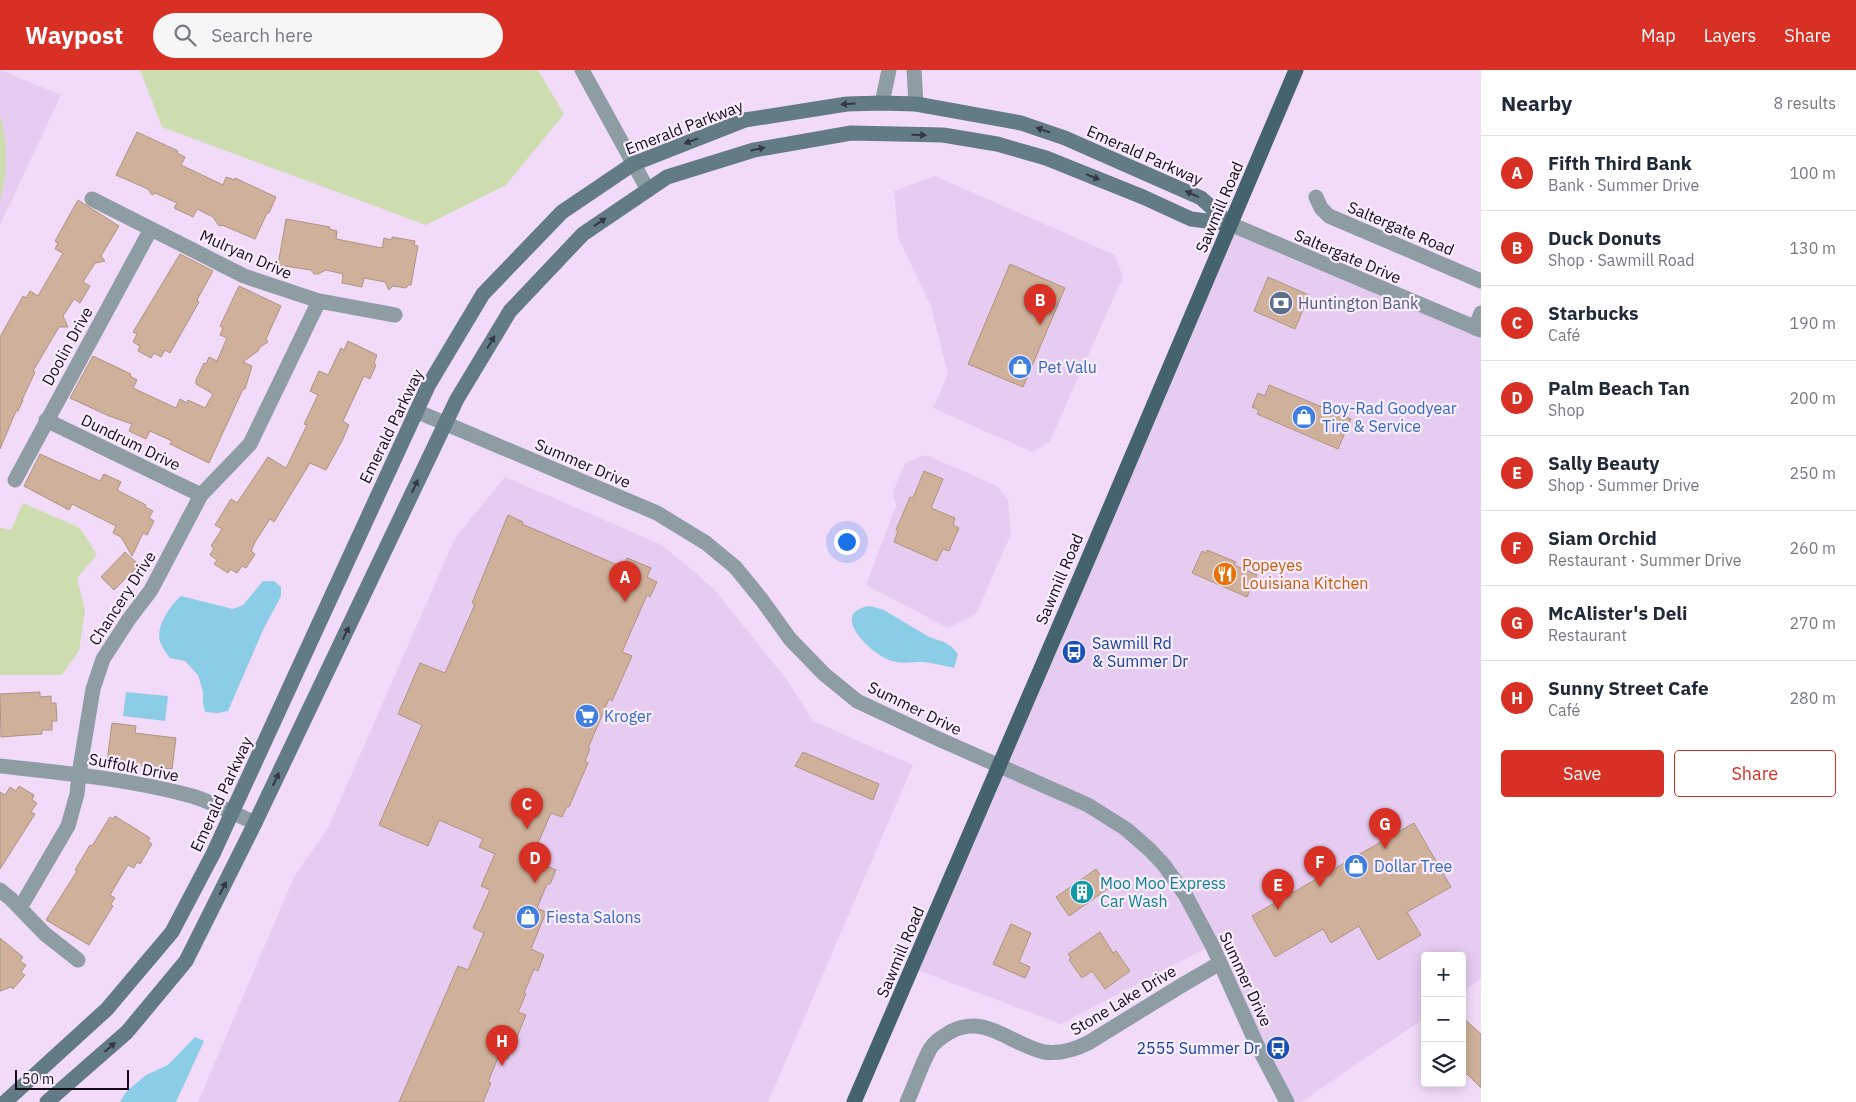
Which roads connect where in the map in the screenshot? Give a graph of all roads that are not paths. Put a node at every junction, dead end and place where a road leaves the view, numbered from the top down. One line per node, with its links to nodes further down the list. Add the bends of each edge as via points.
1 (582, 70): 7 (street)
2 (889, 70): 5 (street)
3 (914, 70): 6 (street)
4 (1296, 70): 11 (main road, Sawmill Road)
5 (882, 103): 6 (main road, Emerald Parkway); 7 (main road, Emerald Parkway, one-way to 7, via 847,104 745,120)
6 (916, 104): 11 (main road, Emerald Parkway, one-way to 6, via 1201,198 1065,138 1021,123)
7 (633, 164): 8 (street); 18 (main road, Emerald Parkway, via 562,212 483,294)
8 (648, 190): 11 (main road, one-way to 11, via 667,177 754,150 851,133 944,135 997,144 1046,158 1191,218); 20 (main road, one-way to 8, via 510,311 583,234)
9 (1316, 197): 13 (street, Saltergate Road, via 1329,216)
10 (92, 199): 12 (street, Mulryan Drive)
11 (1230, 224): 17 (street, Saltergate Drive); 23 (main road, Sawmill Road)
12 (151, 229): 14 (street, Mulryan Drive, via 244,276); 19 (street, Doolin Drive)
13 (1481, 281)
14 (319, 301): 16 (street, Mulryan Drive); 22 (street, Chancery Drive, via 250,444)
15 (1481, 313): 17 (street)
16 (395, 315)
17 (1478, 329)
18 (416, 411): 20 (street, Summer Drive); 26 (main road, Emerald Parkway)
19 (46, 420): 21 (street, Doolin Drive); 22 (street, Dundrum Drive)
20 (445, 424): 23 (street, Summer Drive, via 657,513 686,530 735,567 790,639 824,674 857,701); 27 (main road, one-way to 20)
21 (15, 480)
22 (201, 495): 25 (street, Chancery Drive, via 151,590 103,659 92,689)
23 (998, 765): 31 (street, Summer Drive, via 1088,805 1117,822 1150,850 1183,890); 34 (main road, Sawmill Road)
24 (0, 766): 25 (street, Suffolk Drive)
25 (79, 774): 26 (street, Suffolk Drive, via 193,797); 29 (street, Chancery Drive, via 78,794 68,826)
26 (232, 812): 27 (street, Suffolk Drive); 32 (main road, Emerald Parkway, via 172,932 107,1009)
27 (255, 824): 33 (main road, one-way to 27, via 127,1032 186,961)
28 (0, 890): 29 (street)
29 (20, 908): 30 (street, via 45,934)
30 (78, 960)
31 (1220, 963): 35 (street, Stone Lake Drive, via 1088,1043 1059,1053 1029,1048 980,1026 953,1030 939,1038 930,1049); 36 (street, Summer Drive)
32 (2, 1101)
33 (47, 1102)
34 (854, 1102)
35 (907, 1102)
36 (1287, 1102)

